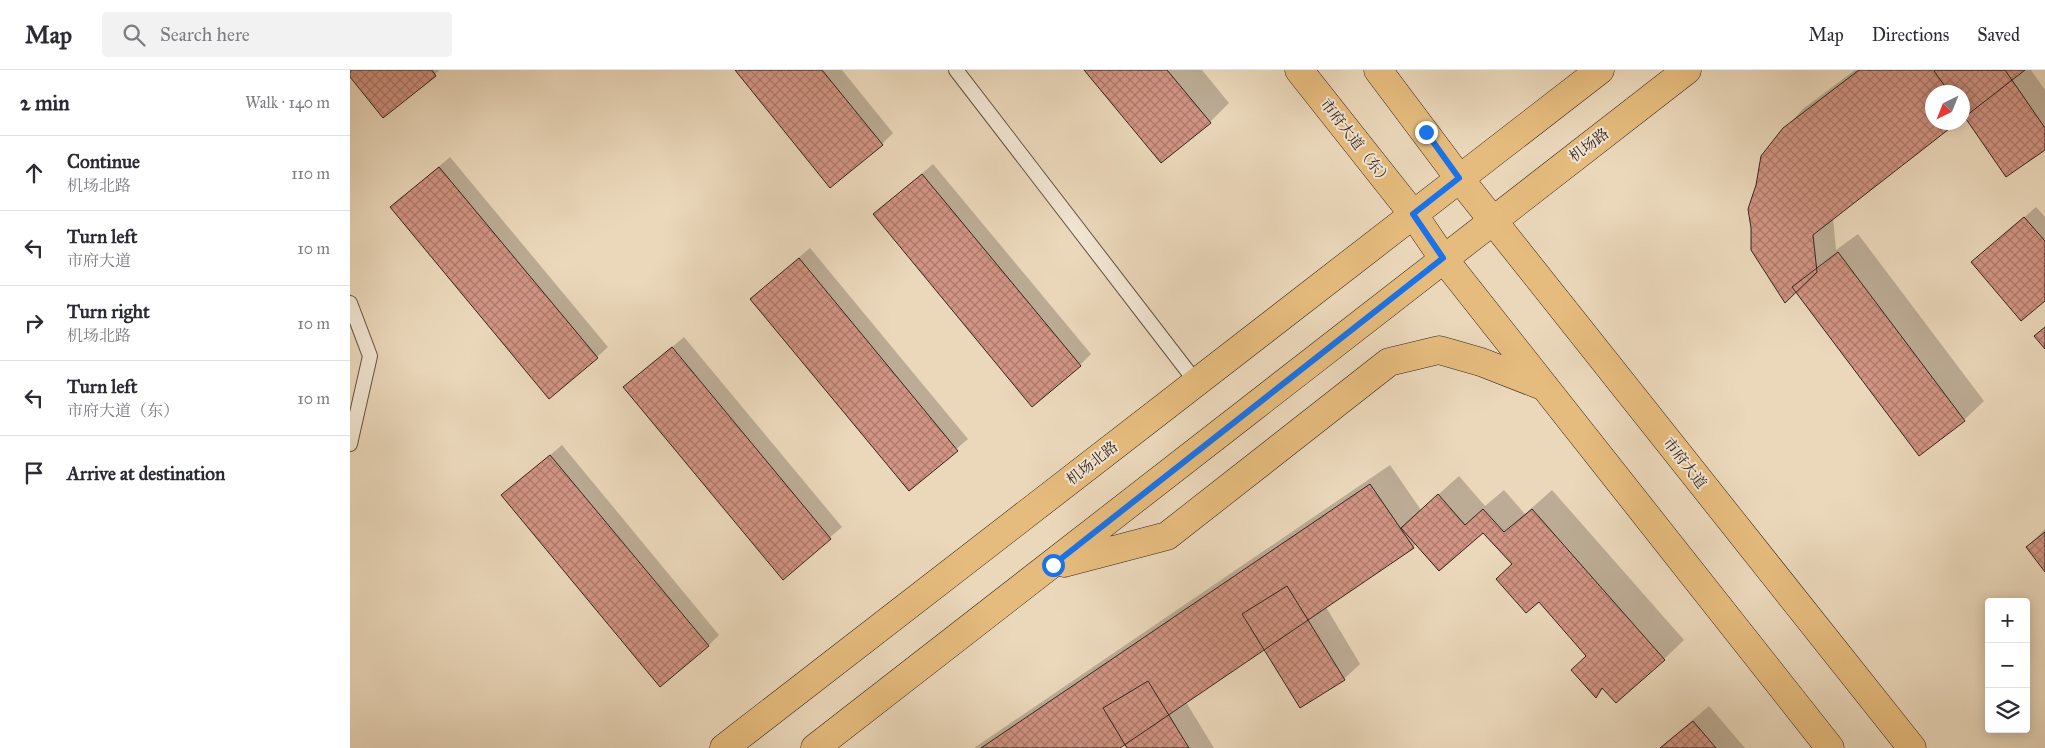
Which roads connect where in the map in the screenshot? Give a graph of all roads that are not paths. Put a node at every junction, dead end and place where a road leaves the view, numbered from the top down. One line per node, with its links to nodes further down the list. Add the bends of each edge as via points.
1 (956, 70): 11 (lane)
2 (1299, 70): 7 (main road, 市府大道（东）)
3 (1378, 70): 6 (main road)
4 (1600, 70): 6 (main road)
5 (1687, 70): 8 (main road, 机场路)
6 (1459, 178): 7 (main road, 机场北路); 8 (main road, 市府大道)
7 (1413, 214): 9 (main road); 11 (main road, 机场北路)
8 (1492, 219): 9 (main road); 18 (main road, 市府大道)
9 (1443, 258): 12 (main road); 14 (main road)
10 (350, 303): 13 (lane, via 370,356)
11 (1196, 382): 15 (main road, 机场北路)
12 (1547, 388): 14 (main road, via 1481,362 1439,350 1389,362 1167,536); 17 (main road)
13 (350, 444)
14 (1053, 565): 16 (main road)
15 (724, 748)
16 (815, 748)
17 (1830, 748)
18 (1912, 748)

